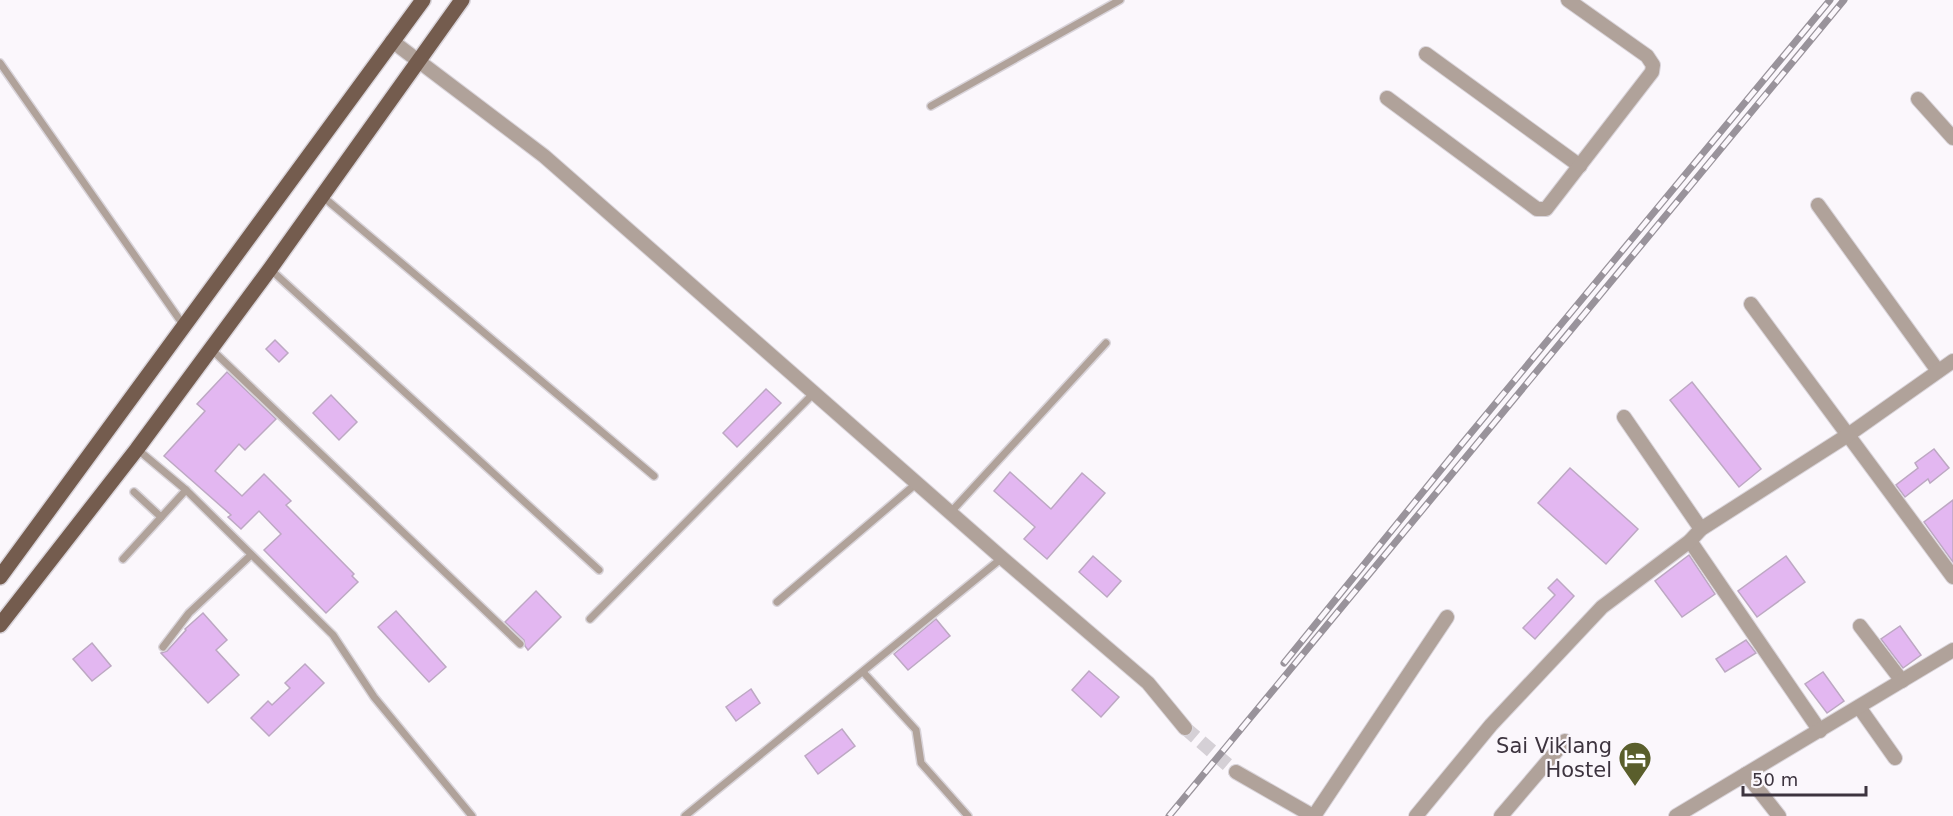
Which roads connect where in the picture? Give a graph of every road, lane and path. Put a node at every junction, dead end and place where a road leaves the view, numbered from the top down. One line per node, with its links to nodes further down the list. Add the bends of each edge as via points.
1 (423, 0): 5 (main road)
2 (462, 0): 7 (main road)
3 (1120, 0): 11 (lane)
4 (1569, 0): 13 (street, via 1647,56 1653,65 1652,72)
5 (392, 41): 7 (street); 18 (main road)
6 (1426, 54): 13 (street)
7 (418, 59): 14 (main road); 23 (street, via 544,156)
8 (0, 63): 18 (lane)
9 (1387, 98): 13 (street, via 1537,209 1550,206)
10 (1917, 99): 12 (street)
11 (931, 106)
12 (1953, 138)
13 (1580, 166)
14 (322, 196): 16 (main road); 27 (lane)
15 (1818, 205): 22 (street)
16 (270, 269): 20 (main road); 38 (lane)
17 (1750, 304): 25 (street)
18 (184, 326): 40 (main road)
19 (1106, 343): 31 (lane)
20 (210, 348): 26 (main road); 46 (lane)
21 (1953, 361): 22 (street)
22 (1938, 372): 25 (street)
23 (814, 393): 28 (street); 43 (lane)
24 (1624, 417): 33 (street)
25 (1848, 435): 33 (street); 39 (street)
26 (137, 449): 29 (lane); 44 (main road)
27 (654, 476)
28 (917, 483): 31 (street); 41 (lane)
29 (186, 490): 32 (lane); 35 (lane)
30 (134, 492): 32 (lane)
31 (950, 513): 36 (street)
32 (161, 517): 37 (lane)
33 (1701, 529): 34 (street)
34 (1690, 541): 53 (street); 62 (street, via 1602,608 1491,725)
35 (251, 555): 47 (lane, via 189,614); 58 (lane, via 333,635 374,697)
36 (1002, 558): 49 (lane); 52 (street, via 1148,683)
37 (123, 559)
38 (599, 570)
39 (1953, 577)
40 (0, 578)
41 (777, 602)
42 (1447, 617): 61 (street)
43 (590, 619)
44 (0, 625)
45 (1860, 626): 50 (street)
46 (520, 644)
47 (163, 648)
48 (1953, 650): 50 (street)
49 (863, 672): 59 (lane); 60 (lane, via 916,730 921,763)
50 (1902, 681): 51 (street)
51 (1859, 707): 53 (street); 55 (street)
52 (1185, 728)
53 (1820, 731): 57 (street)
54 (1565, 741): 63 (street)
55 (1895, 758)
56 (1236, 772): 61 (street)
57 (1746, 774): 64 (street); 65 (street)
58 (472, 816)
59 (685, 816)
60 (968, 816)
61 (1314, 816)
62 (1416, 816)
63 (1500, 816)
64 (1676, 816)
65 (1779, 816)

